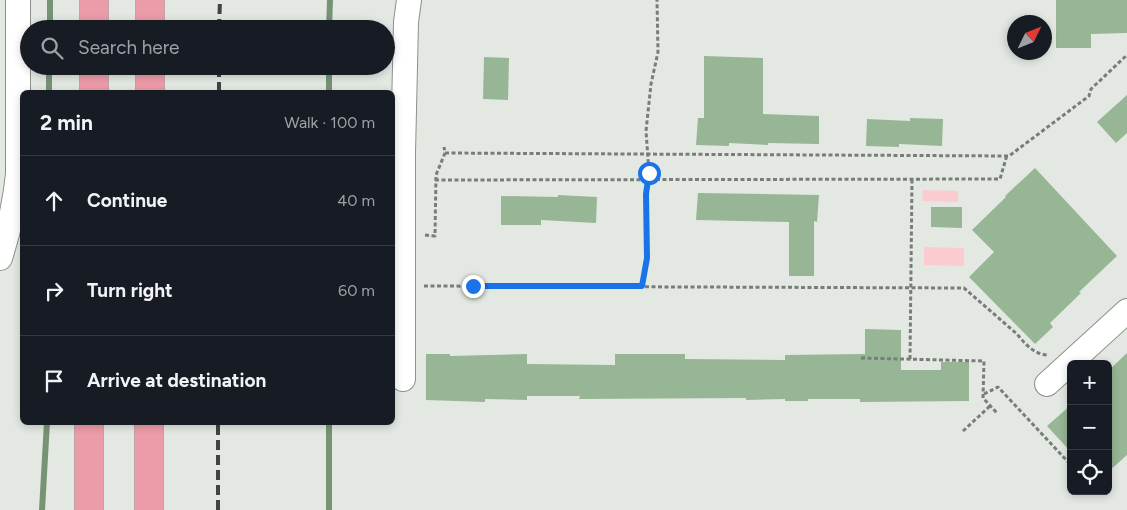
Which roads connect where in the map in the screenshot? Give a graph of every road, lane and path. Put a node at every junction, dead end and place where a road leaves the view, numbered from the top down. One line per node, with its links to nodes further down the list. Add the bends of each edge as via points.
1 (18, 0): 21 (street, via 18,174)
2 (94, 0): 6 (highway)
3 (150, 0): 7 (highway)
4 (409, 0): 29 (street, via 403,153)
5 (657, 0): 15 (path, via 658,52 646,131)
6 (94, 20)
7 (150, 20)
8 (1127, 56): 16 (path, via 1090,89 1089,96)
9 (94, 75): 11 (highway)
10 (150, 75): 12 (highway)
11 (94, 90)
12 (150, 90)
13 (444, 146): 14 (path)
14 (445, 153): 15 (path); 18 (path)
15 (648, 154): 16 (path); 19 (path)
16 (1007, 155): 17 (path, via 1000,179)
17 (912, 179): 19 (path); 24 (path)
18 (435, 180): 19 (path); 20 (path, via 435,236 423,235)
19 (648, 180): 23 (path, via 647,258)
20 (421, 238)
21 (0, 258)
22 (420, 283): 23 (path, via 422,286)
23 (642, 286): 24 (path)
24 (911, 287): 26 (path, via 964,288 1034,351); 28 (path)
25 (1127, 311): 30 (street)
26 (1053, 355)
27 (861, 358): 28 (path)
28 (910, 359): 31 (path, via 984,361)
29 (404, 379)
30 (1048, 384)
31 (984, 394): 32 (path, via 983,398); 37 (path, via 998,387)
32 (990, 406): 33 (path); 36 (path)
33 (996, 413)
34 (89, 425): 38 (highway)
35 (149, 425): 39 (highway)
36 (963, 431)
37 (1067, 461)
38 (89, 510)
39 (149, 510)

